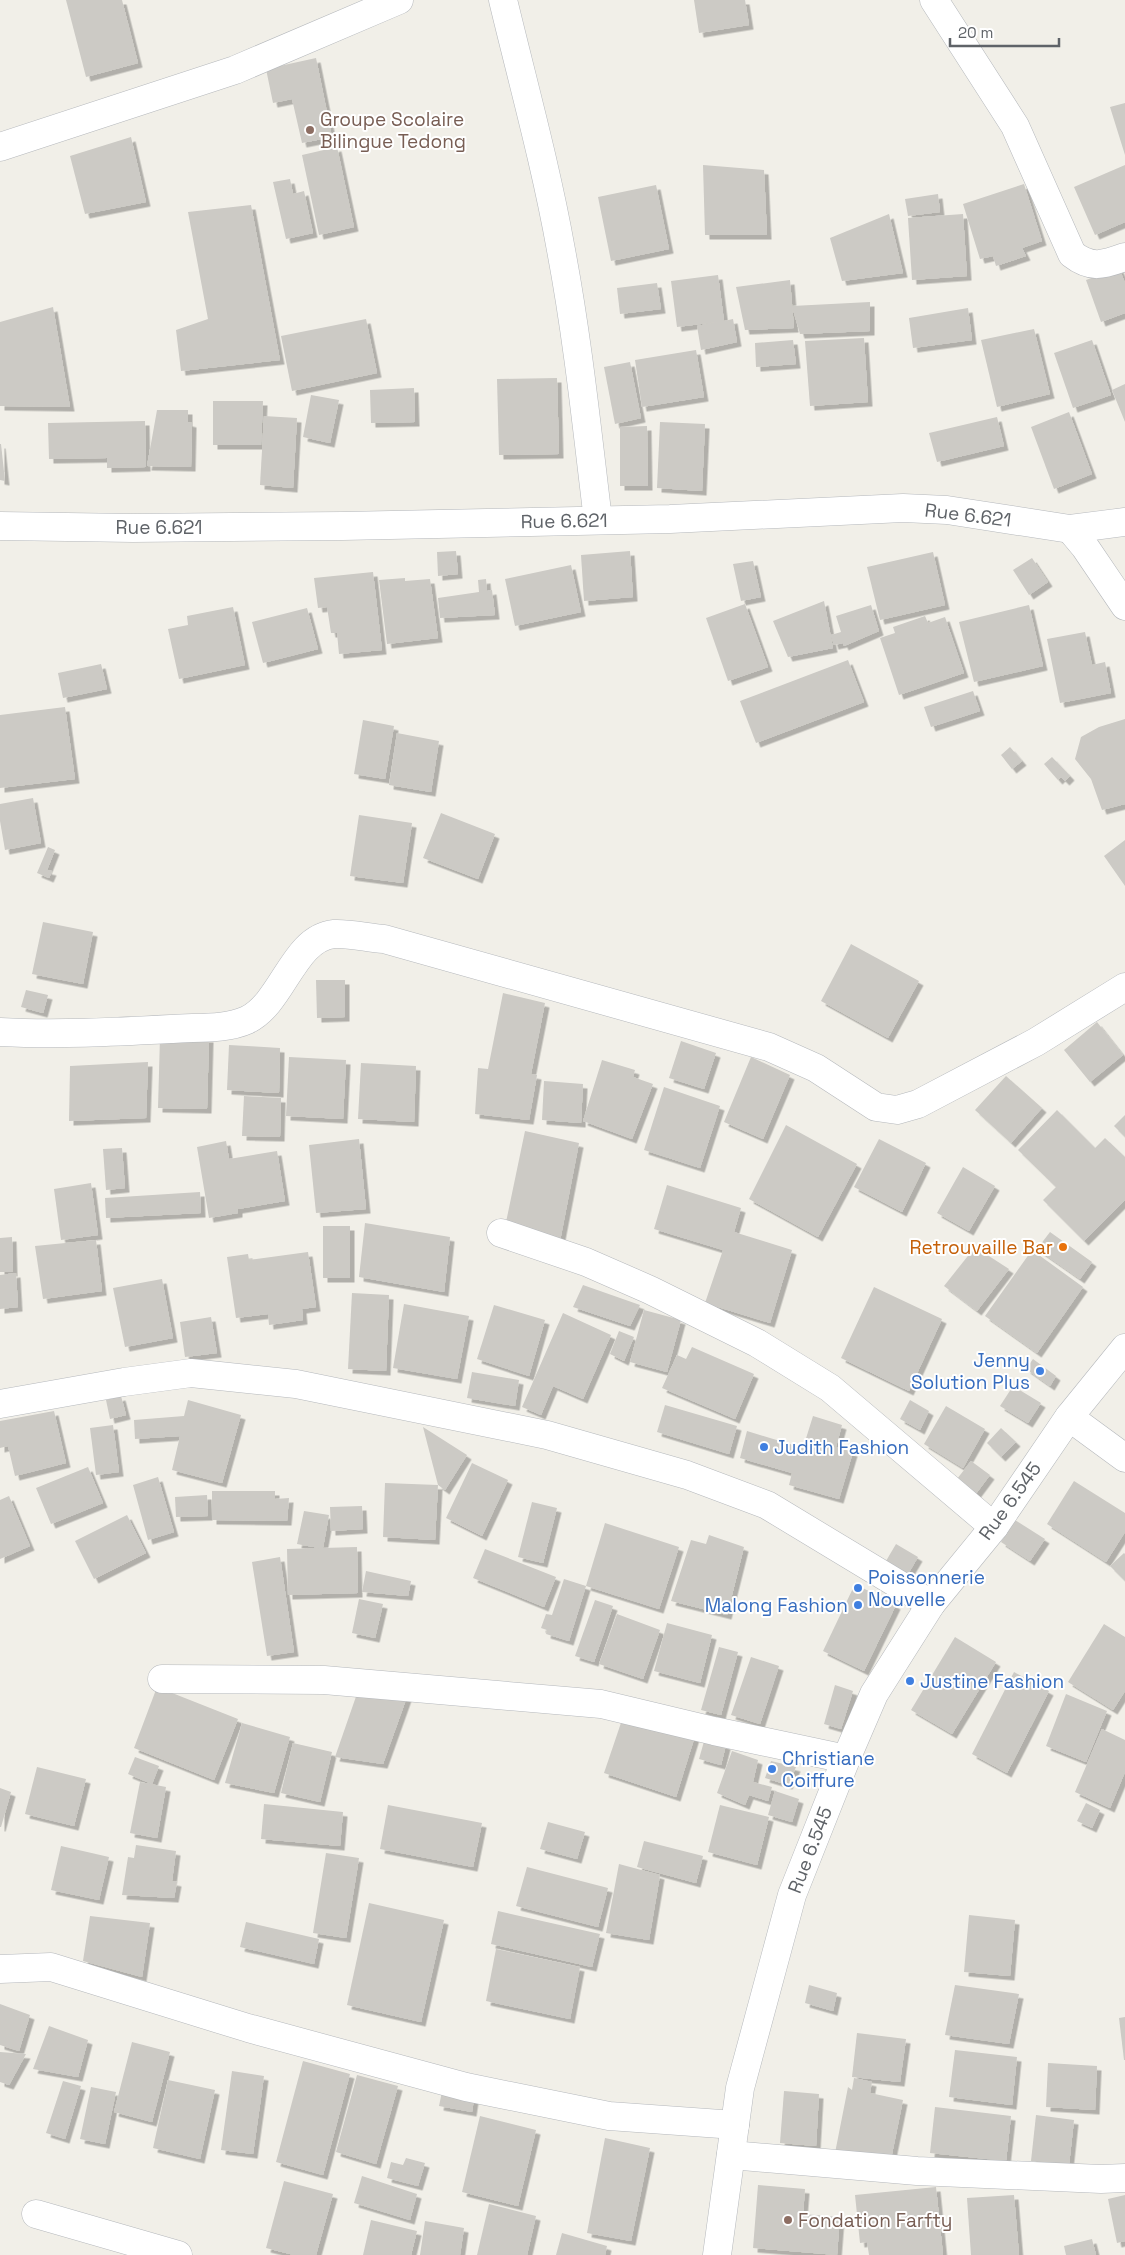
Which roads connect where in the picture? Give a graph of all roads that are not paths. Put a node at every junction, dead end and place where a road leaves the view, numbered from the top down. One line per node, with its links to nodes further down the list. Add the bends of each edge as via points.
1 (399, 0): 4 (street, via 235,70)
2 (503, 0): 6 (street, via 562,250)
3 (934, 0): 5 (street, via 1015,126 1072,254 1083,263 1104,265)
4 (0, 147)
5 (1125, 257)
6 (598, 520): 8 (street, Rue 6.621, via 171,528); 9 (street, Rue 6.621, via 903,508 947,510)
7 (1125, 522): 9 (street, Rue 6.621)
8 (0, 526)
9 (1070, 529): 10 (street)
10 (1125, 606)
11 (1125, 987): 12 (street, via 1036,1042 918,1104 897,1110 876,1107 816,1068 770,1047 384,939 334,934 316,939 262,1010 246,1020 219,1026 47,1034)
12 (0, 1032)
13 (501, 1233): 18 (street, via 586,1262 757,1343 842,1398)
14 (1125, 1348): 16 (street, Rue 6.545)
15 (0, 1404): 19 (street, via 191,1373 296,1384 547,1435 687,1475 767,1505)
16 (1070, 1417): 17 (street); 18 (street, Rue 6.545)
17 (1125, 1458)
18 (994, 1527): 19 (street, Rue 6.545)
19 (931, 1604): 21 (street, Rue 6.545, via 874,1694)
20 (162, 1680): 21 (street, via 332,1681 601,1704)
21 (846, 1759): 23 (street, Rue 6.545, via 792,1895 740,2088)
22 (0, 1969): 23 (street, via 51,1967 248,2028 466,2087 609,2116)
23 (735, 2124): 24 (street, Rue 6.545)
24 (731, 2155): 25 (street, via 917,2171); 28 (street, Rue 6.545)
25 (1125, 2178)
26 (36, 2214): 27 (street)
27 (178, 2255)
28 (717, 2255)

